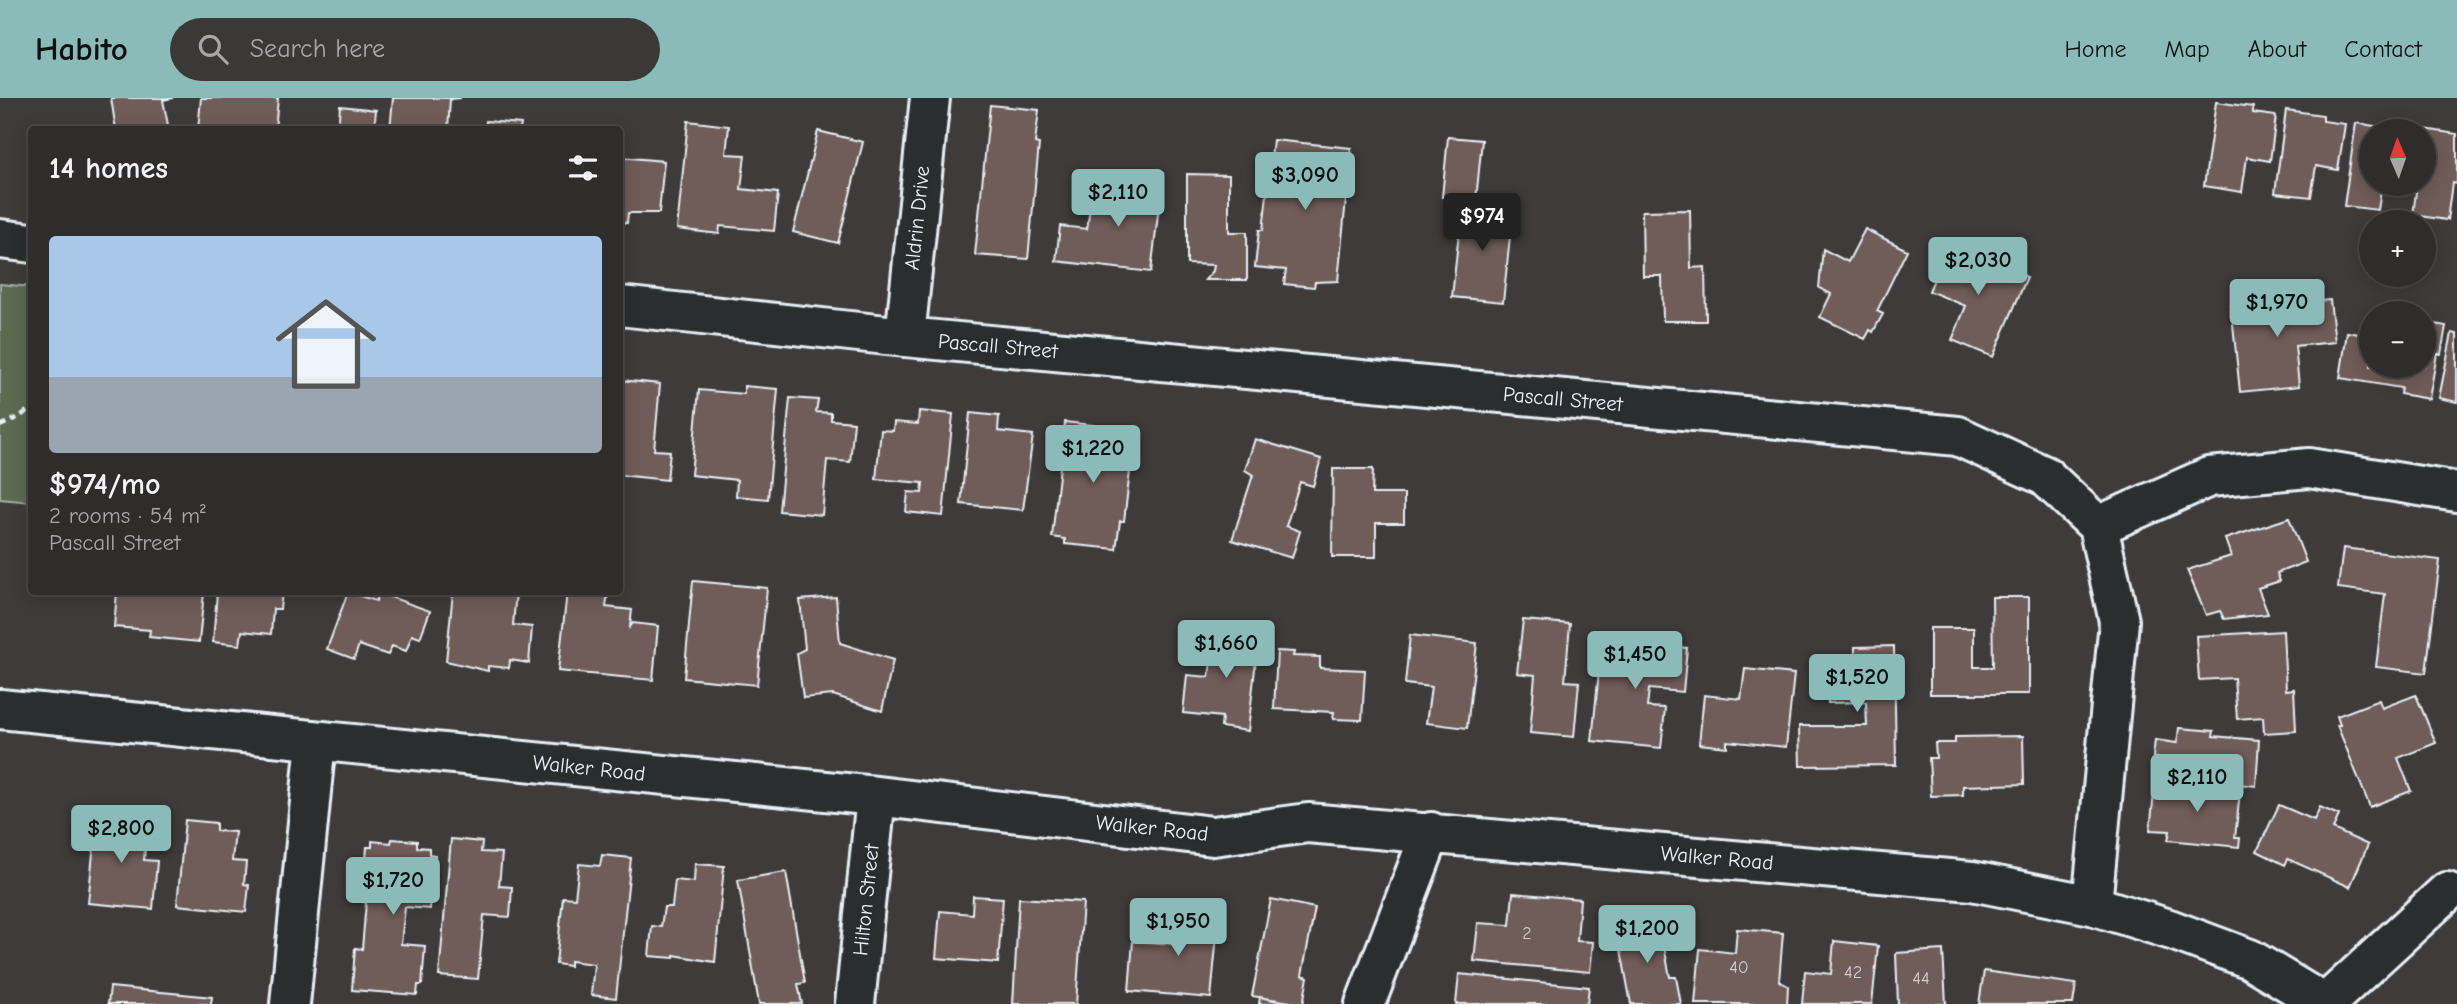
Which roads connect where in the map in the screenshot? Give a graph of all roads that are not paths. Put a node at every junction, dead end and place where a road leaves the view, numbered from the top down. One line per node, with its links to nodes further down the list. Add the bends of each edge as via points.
1 (930, 98): 5 (street, Aldrin Drive)
2 (0, 239): 3 (street)
3 (28, 242)
4 (623, 306): 5 (street, Pascall Street)
5 (905, 337): 7 (street, Pascall Street, via 1958,436 2045,476)
6 (2457, 492): 7 (street, via 2309,468 2272,471 2209,477)
7 (2098, 526): 13 (street, via 2119,621)
8 (0, 709): 9 (street, Walker Road)
9 (316, 741): 10 (street, Walker Road); 14 (street)
10 (876, 796): 11 (street, Walker Road, via 1213,836 1308,823); 15 (street, Hilton Street)
11 (1431, 832): 13 (street, Walker Road, via 1972,881); 16 (street)
12 (2447, 892): 17 (street)
13 (2092, 905): 17 (street, Walker Road, via 2250,959)
14 (290, 1004)
15 (855, 1004)
16 (1366, 1004)
17 (2325, 1004)

